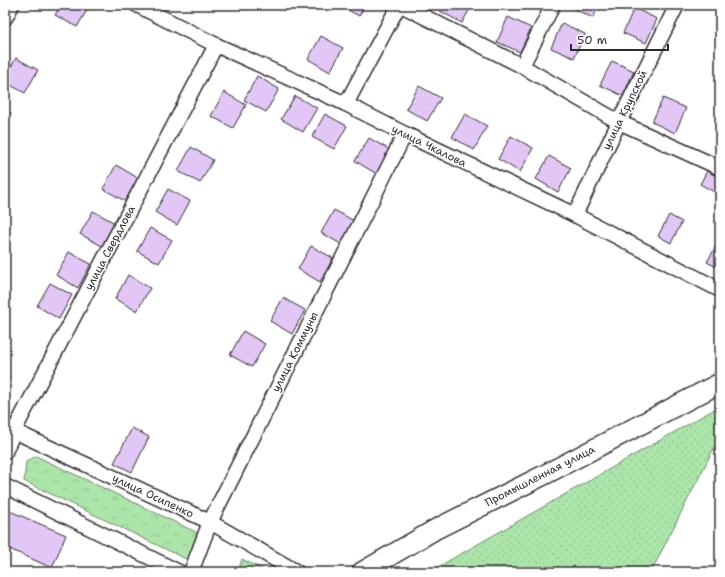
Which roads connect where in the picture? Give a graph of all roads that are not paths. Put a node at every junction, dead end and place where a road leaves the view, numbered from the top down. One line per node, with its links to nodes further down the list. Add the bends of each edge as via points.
1 (12, 5): 6 (street)
2 (137, 5): 7 (street, улица Чкалова)
3 (400, 5): 8 (street); 9 (street)
4 (554, 5): 8 (street)
5 (676, 5): 10 (street, улица Крупской)
6 (5, 18)
7 (216, 45): 9 (street, улица Чкалова); 16 (street, улица Свердлова)
8 (522, 66): 10 (street)
9 (346, 104): 11 (street, улица Чкалова)
10 (619, 122): 12 (street); 13 (street, улица Крупской)
11 (405, 134): 13 (street, улица Чкалова); 19 (street, улица Коммуны)
12 (720, 168)
13 (575, 215): 14 (street, улица Чкалова)
14 (720, 290)
15 (720, 383): 23 (main road, Промышленная улица, via 436,529)
16 (9, 429): 17 (street, улица Свердлова); 19 (street, улица Осипенко)
17 (5, 452)
18 (5, 486): 20 (street)
19 (210, 522): 21 (street, улица Коммуны); 22 (street, улица Осипенко)
20 (179, 572)
21 (191, 572)
22 (297, 572)
23 (362, 572)

